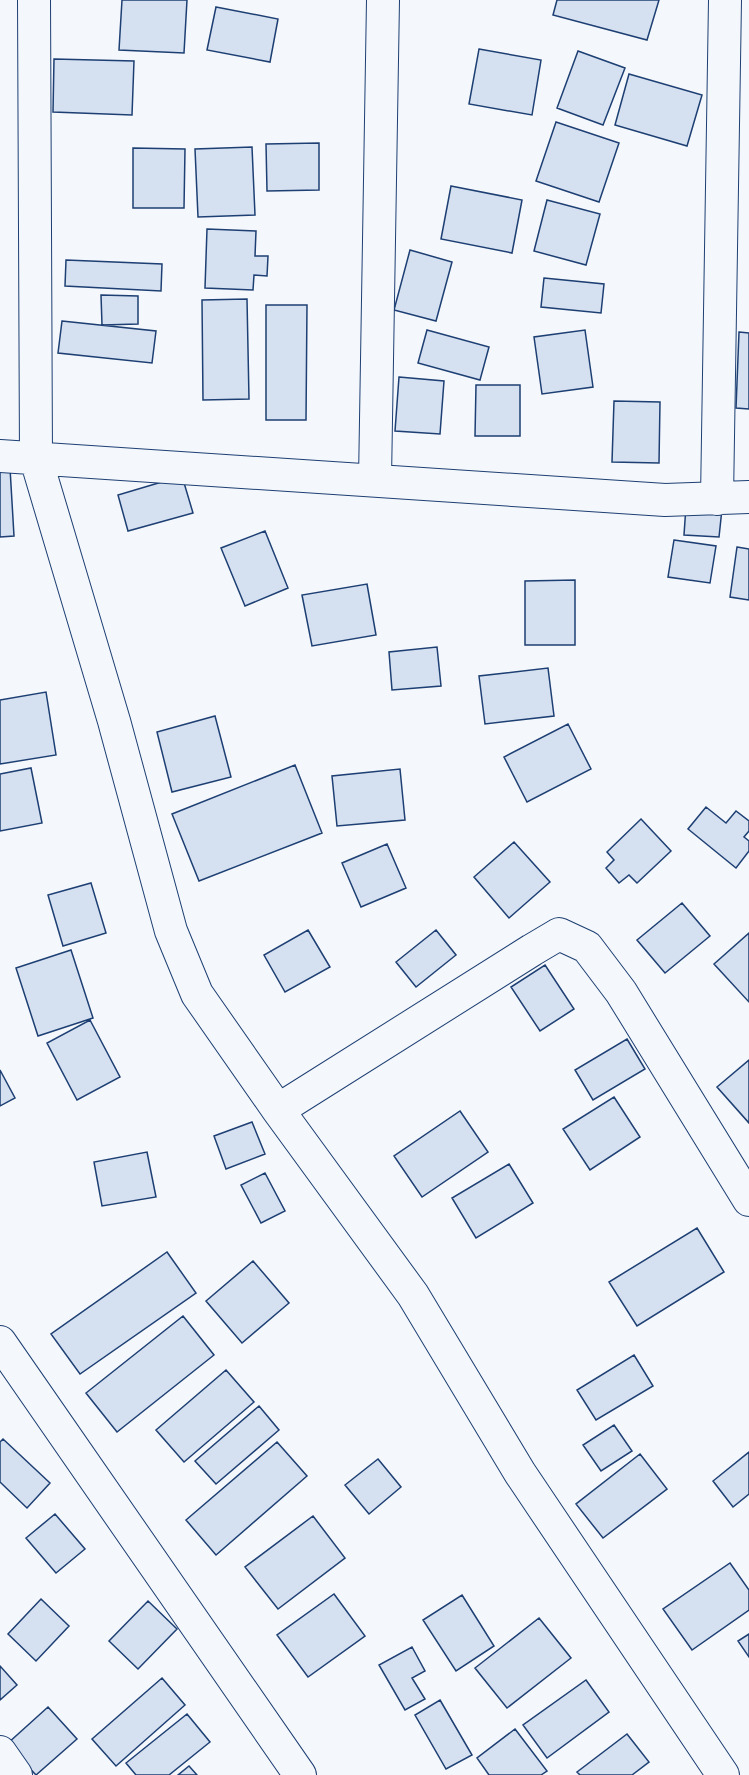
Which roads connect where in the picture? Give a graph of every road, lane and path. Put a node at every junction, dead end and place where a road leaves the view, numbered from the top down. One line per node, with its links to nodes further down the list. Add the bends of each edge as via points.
1 (34, 0): 5 (street)
2 (383, 0): 6 (street)
3 (725, 0): 8 (street)
4 (0, 456): 5 (street)
5 (36, 459): 6 (street); 9 (street, via 171,931 197,994)
6 (375, 480): 8 (street, via 665,500)
7 (749, 497): 8 (street)
8 (717, 499)
9 (278, 1110): 10 (street, via 559,934 587,947 621,992); 15 (street, via 413,1295 520,1473)
10 (749, 1200)
11 (0, 1342): 14 (street)
12 (0, 1752): 13 (street)
13 (16, 1775)
14 (300, 1775)
15 (723, 1775)

